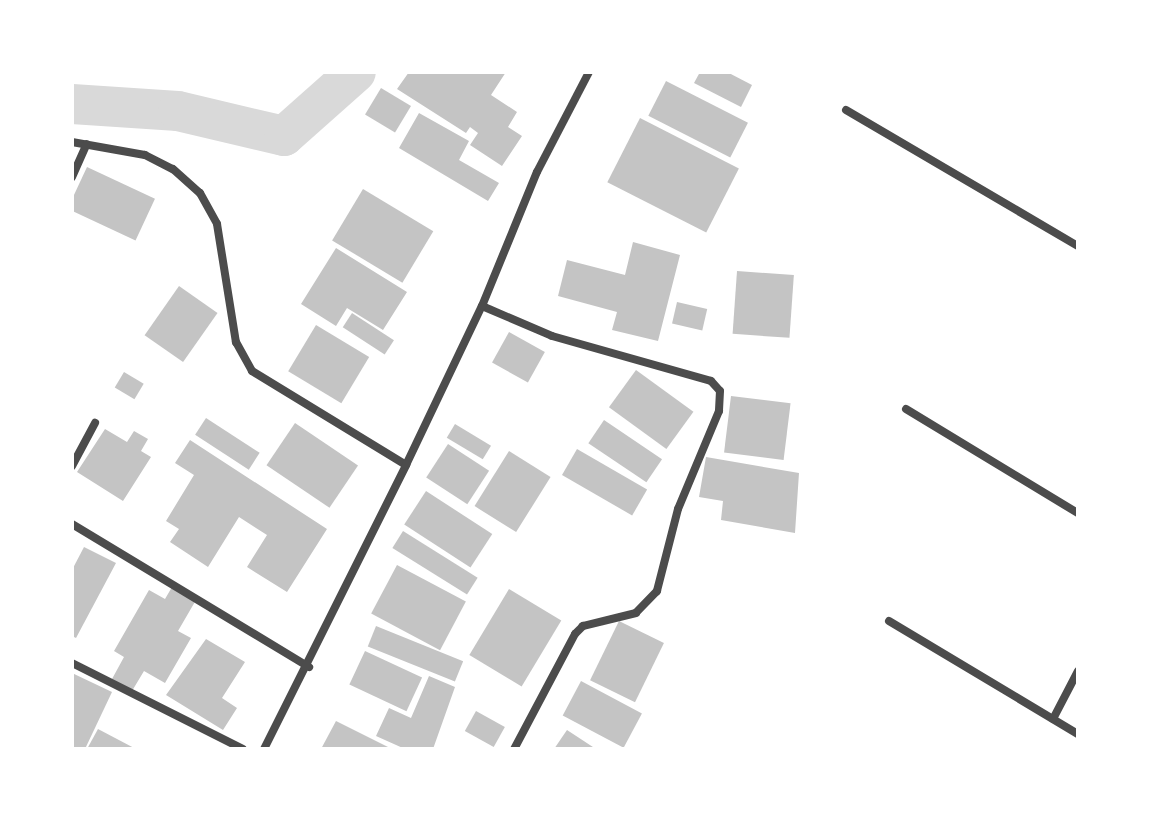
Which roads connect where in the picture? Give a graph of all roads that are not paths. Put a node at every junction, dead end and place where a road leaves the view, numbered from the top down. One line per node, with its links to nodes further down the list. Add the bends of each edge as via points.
1 (589, 72): 7 (street, via 510,230)
2 (846, 110): 6 (street)
3 (72, 142): 4 (street)
4 (87, 144): 5 (street); 10 (street, via 145,155 173,169 200,193 217,224 236,342 252,371)
5 (72, 177)
6 (1078, 246)
7 (482, 306): 10 (street); 22 (street, via 552,336 711,381 720,391 719,411 678,509 657,591 636,613 583,626)
8 (906, 409): 12 (street)
9 (95, 423): 11 (street)
10 (406, 465): 16 (street)
11 (72, 466)
12 (1078, 513)
13 (72, 524): 16 (street)
14 (889, 621): 18 (street)
15 (72, 663): 20 (street)
16 (309, 667): 21 (street)
17 (1078, 671): 18 (street)
18 (1053, 719): 19 (street)
19 (1078, 734)
20 (243, 749)
21 (264, 749)
22 (514, 749)

